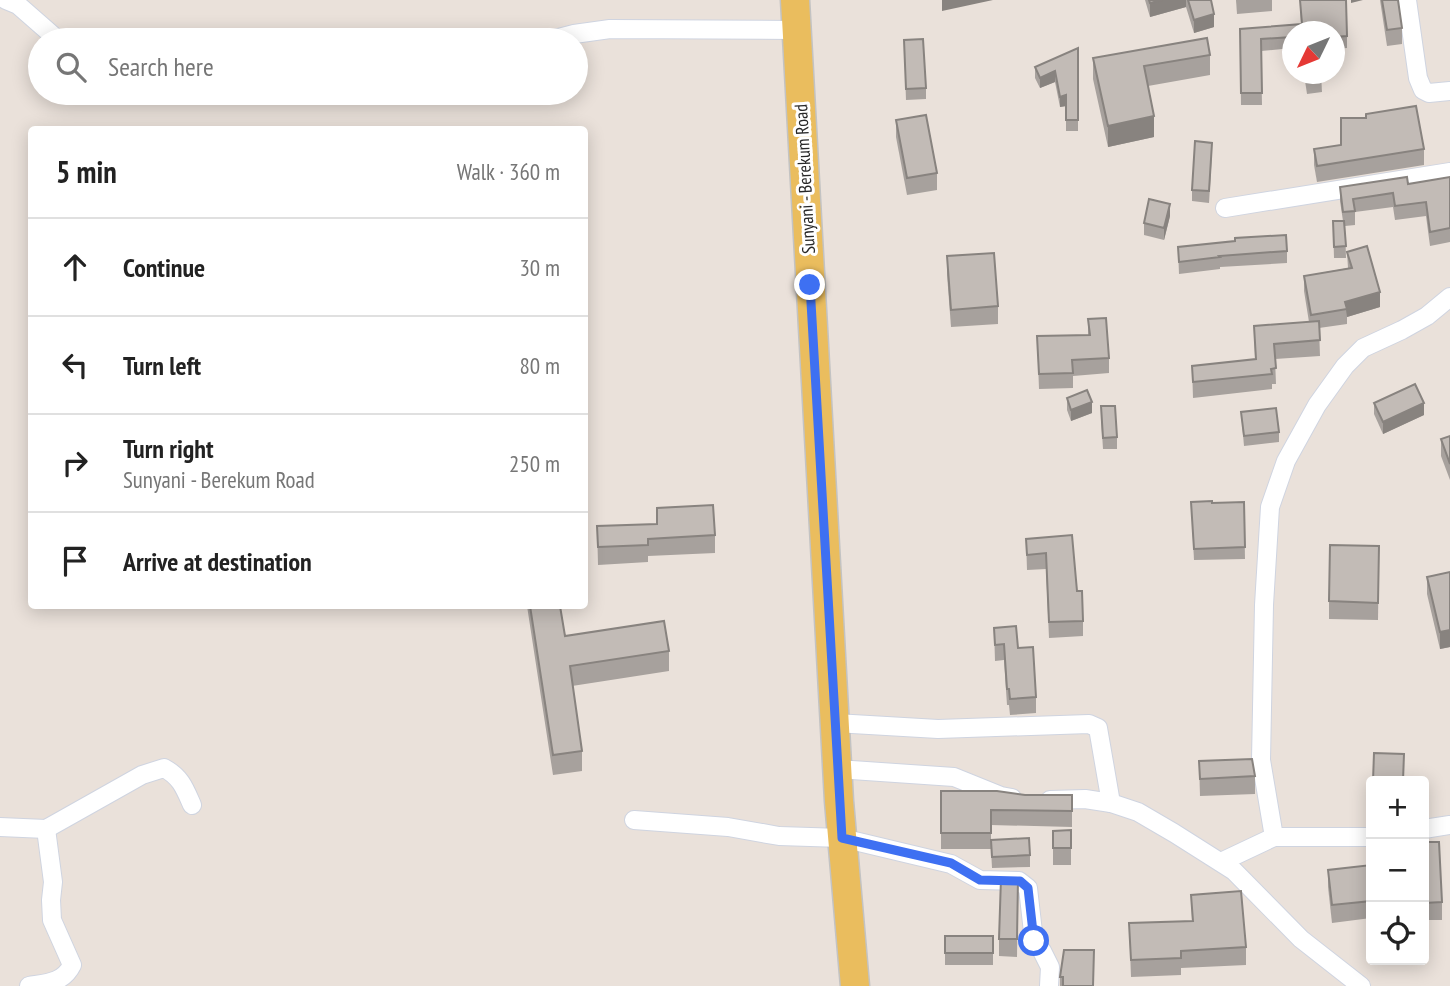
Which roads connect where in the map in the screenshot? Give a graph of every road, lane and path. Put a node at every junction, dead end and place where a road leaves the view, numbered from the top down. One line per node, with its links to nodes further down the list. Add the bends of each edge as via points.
1 (6, 0): 4 (street)
2 (795, 0): 5 (main road, Sunyani - Berekum Road)
3 (1408, 0): 7 (street, via 1423,90)
4 (44, 28)
5 (796, 30): 6 (street); 11 (main road, Sunyani - Berekum Road)
6 (588, 32)
7 (1450, 91)
8 (1450, 172): 9 (street)
9 (1225, 208)
10 (1450, 297): 20 (street, via 1427,316 1363,348 1345,366 1286,461 1270,507 1261,760)
11 (835, 723): 12 (main road, Sunyani - Berekum Road); 13 (street, via 938,729 1089,724 1098,728)
12 (837, 769): 13 (street, via 954,777 1000,796 1031,800); 22 (main road, Sunyani - Berekum Road)
13 (1111, 803): 23 (street, via 1138,812)
14 (192, 805): 19 (street, via 182,783 164,768 142,775)
15 (634, 820): 22 (street)
16 (1450, 825): 18 (street)
17 (0, 827): 19 (street)
18 (1429, 828)
19 (46, 829): 24 (street, via 52,920 72,965 61,979)
20 (1275, 837): 21 (street); 23 (street)
21 (1366, 837)
22 (842, 838): 25 (main road, Sunyani - Berekum Road); 26 (street, via 951,863 980,880 1020,881 1028,888 1034,941 1051,967)
23 (1221, 862): 27 (street, via 1301,939)
24 (29, 986)
25 (855, 986)
26 (1049, 986)
27 (1361, 986)

